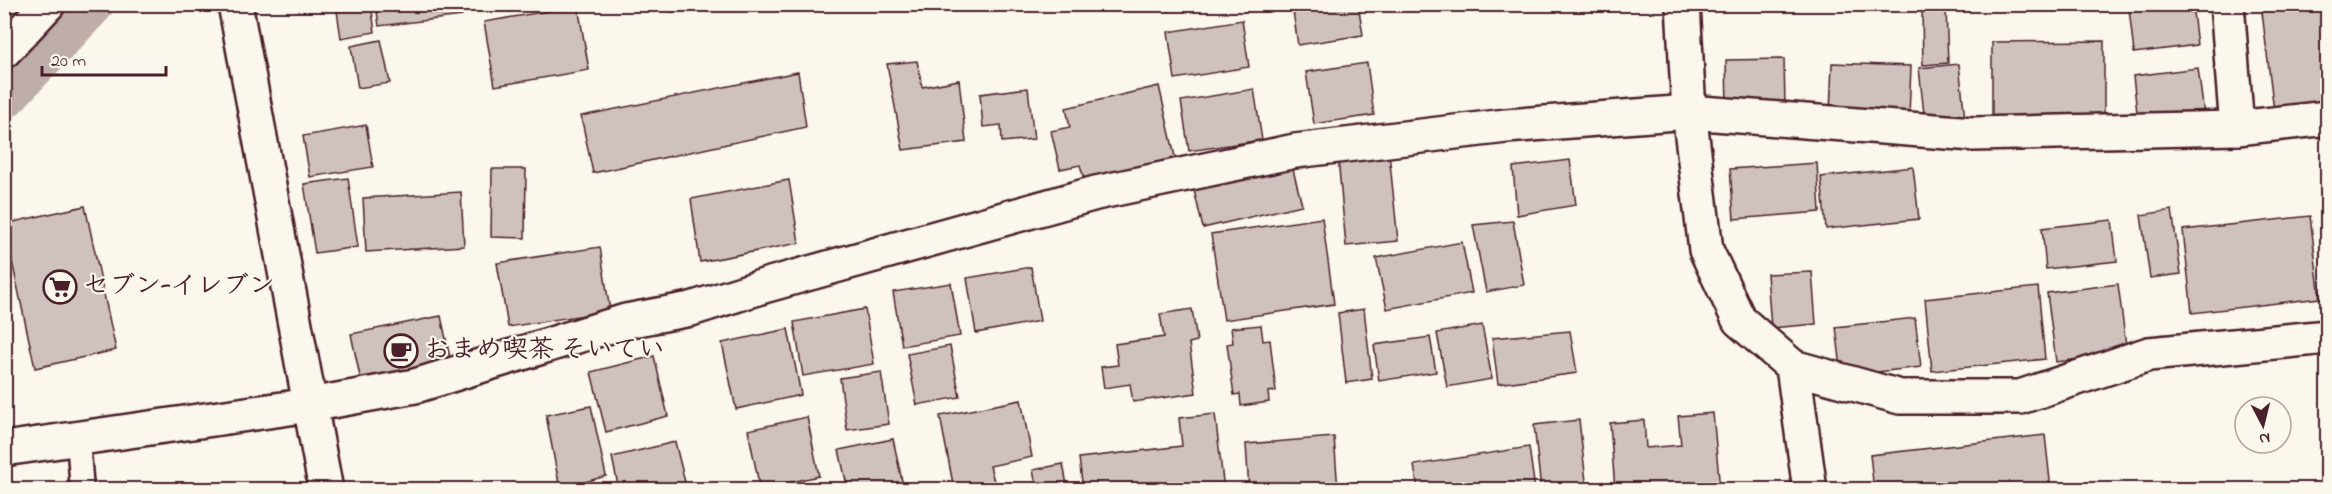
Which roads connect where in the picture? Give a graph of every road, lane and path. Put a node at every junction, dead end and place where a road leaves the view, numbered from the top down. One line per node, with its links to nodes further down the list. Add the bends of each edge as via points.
1 (48, 4): 5 (street)
2 (235, 4): 11 (street)
3 (1683, 4): 6 (street)
4 (2227, 4): 8 (street)
5 (4, 51)
6 (1689, 112): 8 (street, via 1974,134); 10 (street, via 1706,250 1739,320); 11 (street, via 1506,126 1283,153 1096,193 692,309 626,321 415,386)
7 (2328, 118): 8 (street)
8 (2237, 128)
9 (2328, 337): 10 (street, via 2148,354 2020,397 1900,397)
10 (1793, 367): 16 (street)
11 (310, 405): 12 (street); 15 (street)
12 (78, 439): 13 (street); 14 (lane)
13 (4, 449)
14 (82, 489)
15 (326, 489)
16 (1810, 489)

